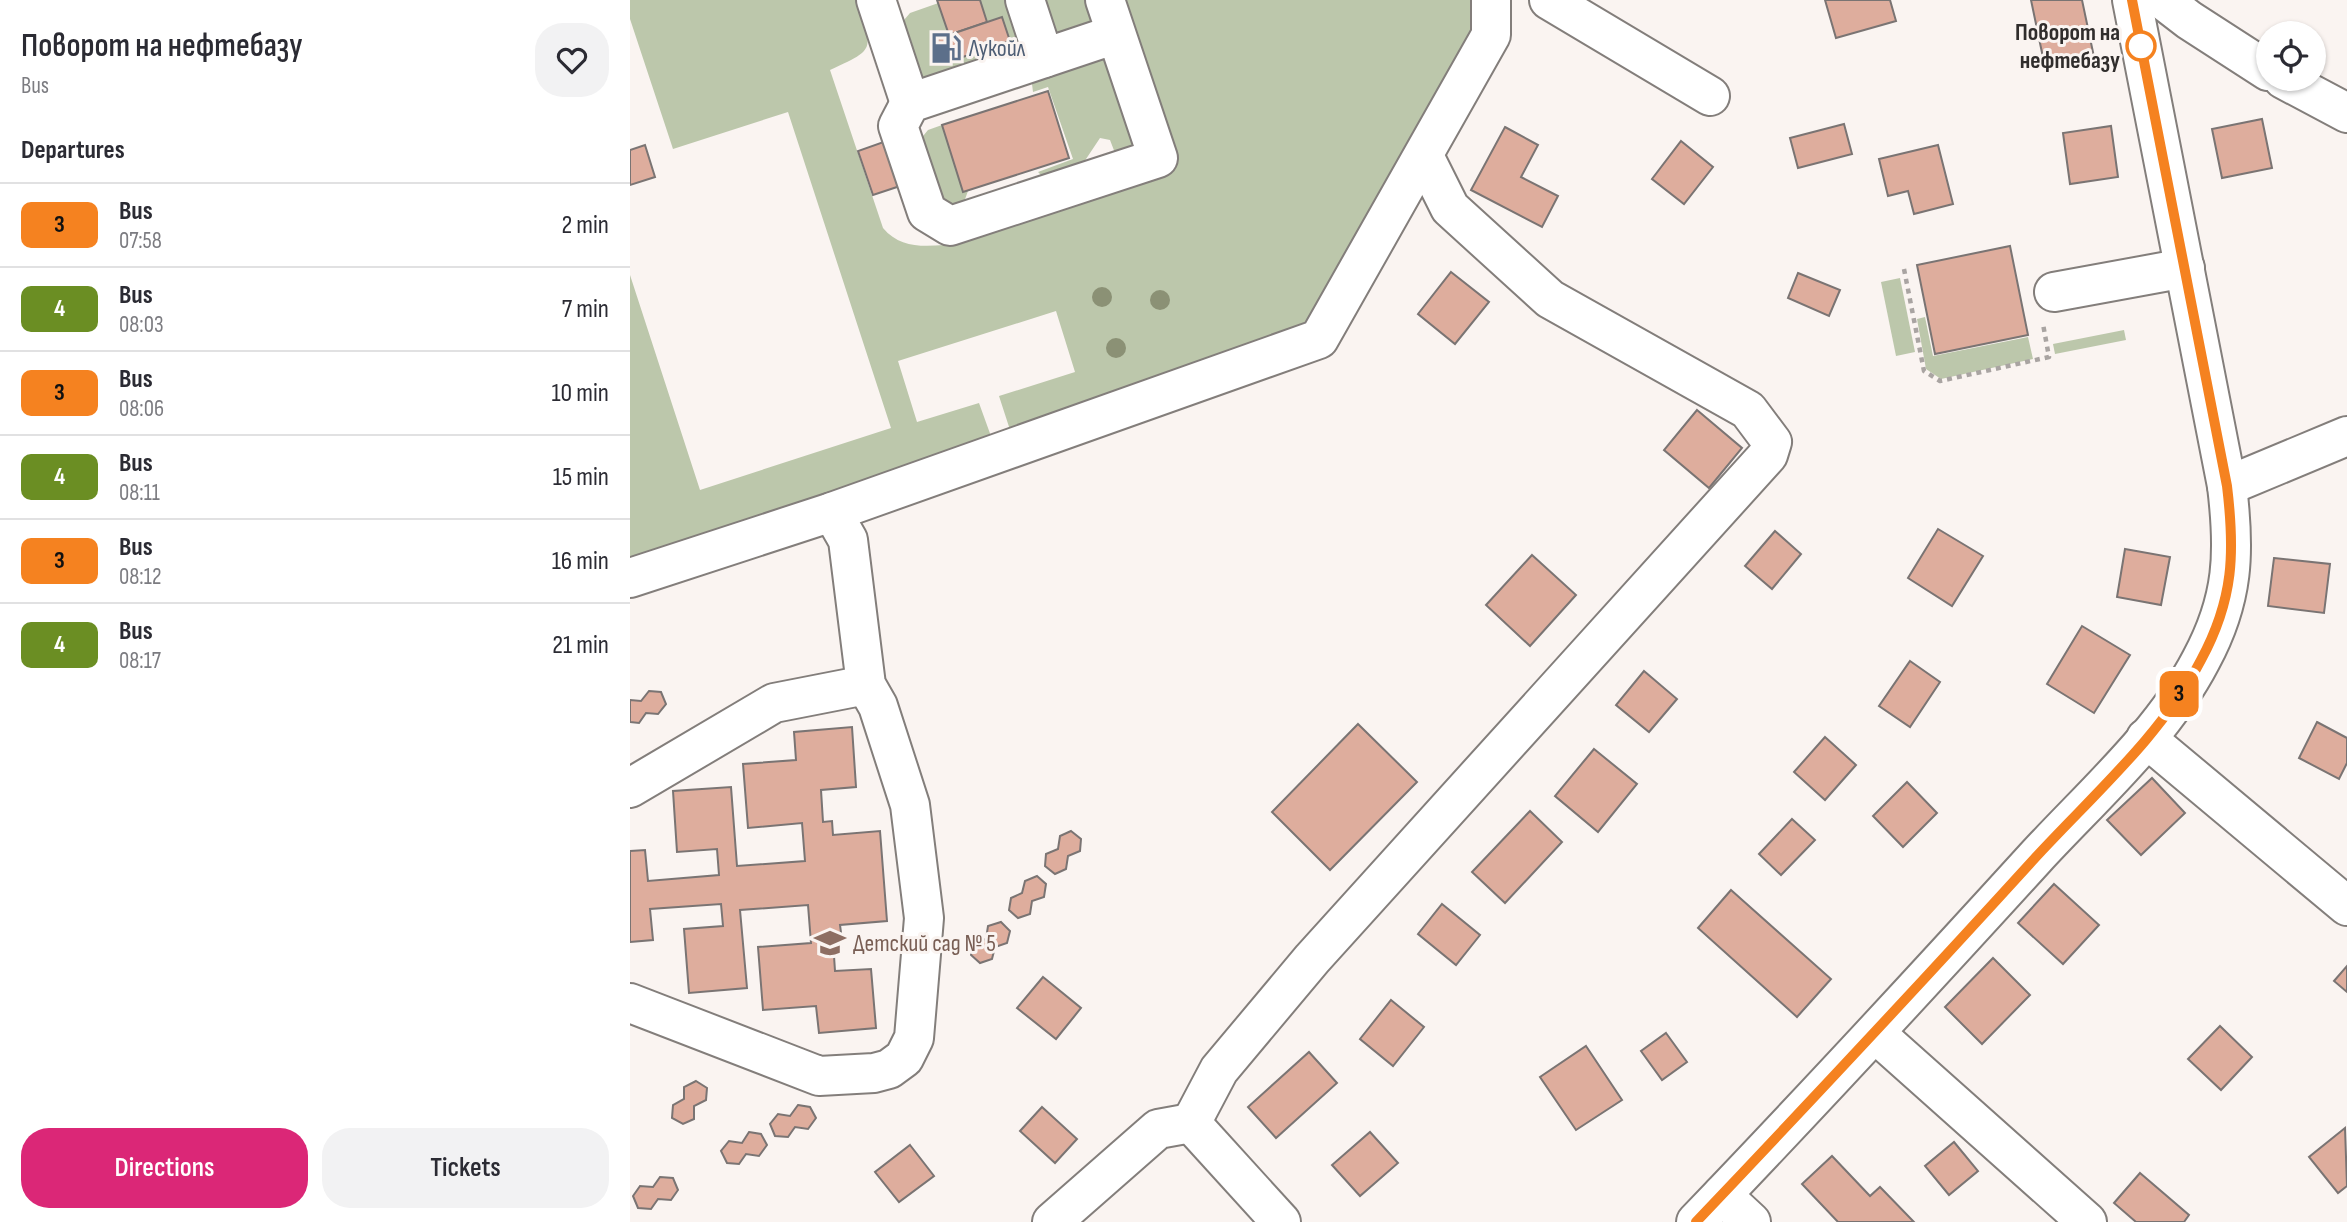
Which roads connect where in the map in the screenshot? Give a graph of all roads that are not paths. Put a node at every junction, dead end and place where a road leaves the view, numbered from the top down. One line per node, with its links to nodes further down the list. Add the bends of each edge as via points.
1 (876, 0): 12 (street)
2 (1025, 0): 8 (street)
3 (1491, 0): 14 (street, via 1491,35)
4 (1549, 0): 11 (street)
5 (2132, 0): 15 (street)
6 (2163, 0): 9 (street)
7 (1111, 17): 8 (street); 12 (street, via 1157,158 950,226 927,212 898,125)
8 (1044, 58): 12 (street)
9 (2256, 63)
10 (2306, 91): 13 (street)
11 (1710, 96)
12 (910, 103)
13 (2347, 113)
14 (1424, 156): 19 (street, via 1319,339); 27 (street, via 1450,208 1550,299 1748,410 1772,442 1768,455 1312,959 1219,1070)
15 (2185, 268): 16 (street); 18 (street)
16 (2054, 292)
17 (2347, 436): 18 (street)
18 (2227, 486): 22 (street, via 2233,548 2217,626 2201,661)
19 (832, 512): 20 (street); 21 (street, via 848,540)
20 (630, 578)
21 (866, 685): 23 (street, via 774,703); 25 (street, via 878,706 910,805 924,918 914,1038 904,1058 874,1073 819,1076)
22 (2146, 738): 24 (street); 26 (street)
23 (630, 788)
24 (2347, 906)
25 (630, 1003)
26 (1875, 1034): 28 (street); 33 (street)
27 (1191, 1123): 29 (street, via 1158,1129); 30 (street)
28 (1722, 1195): 31 (street); 32 (street)
29 (1052, 1222)
30 (1281, 1222)
31 (1696, 1222)
32 (1751, 1222)
33 (2087, 1222)

